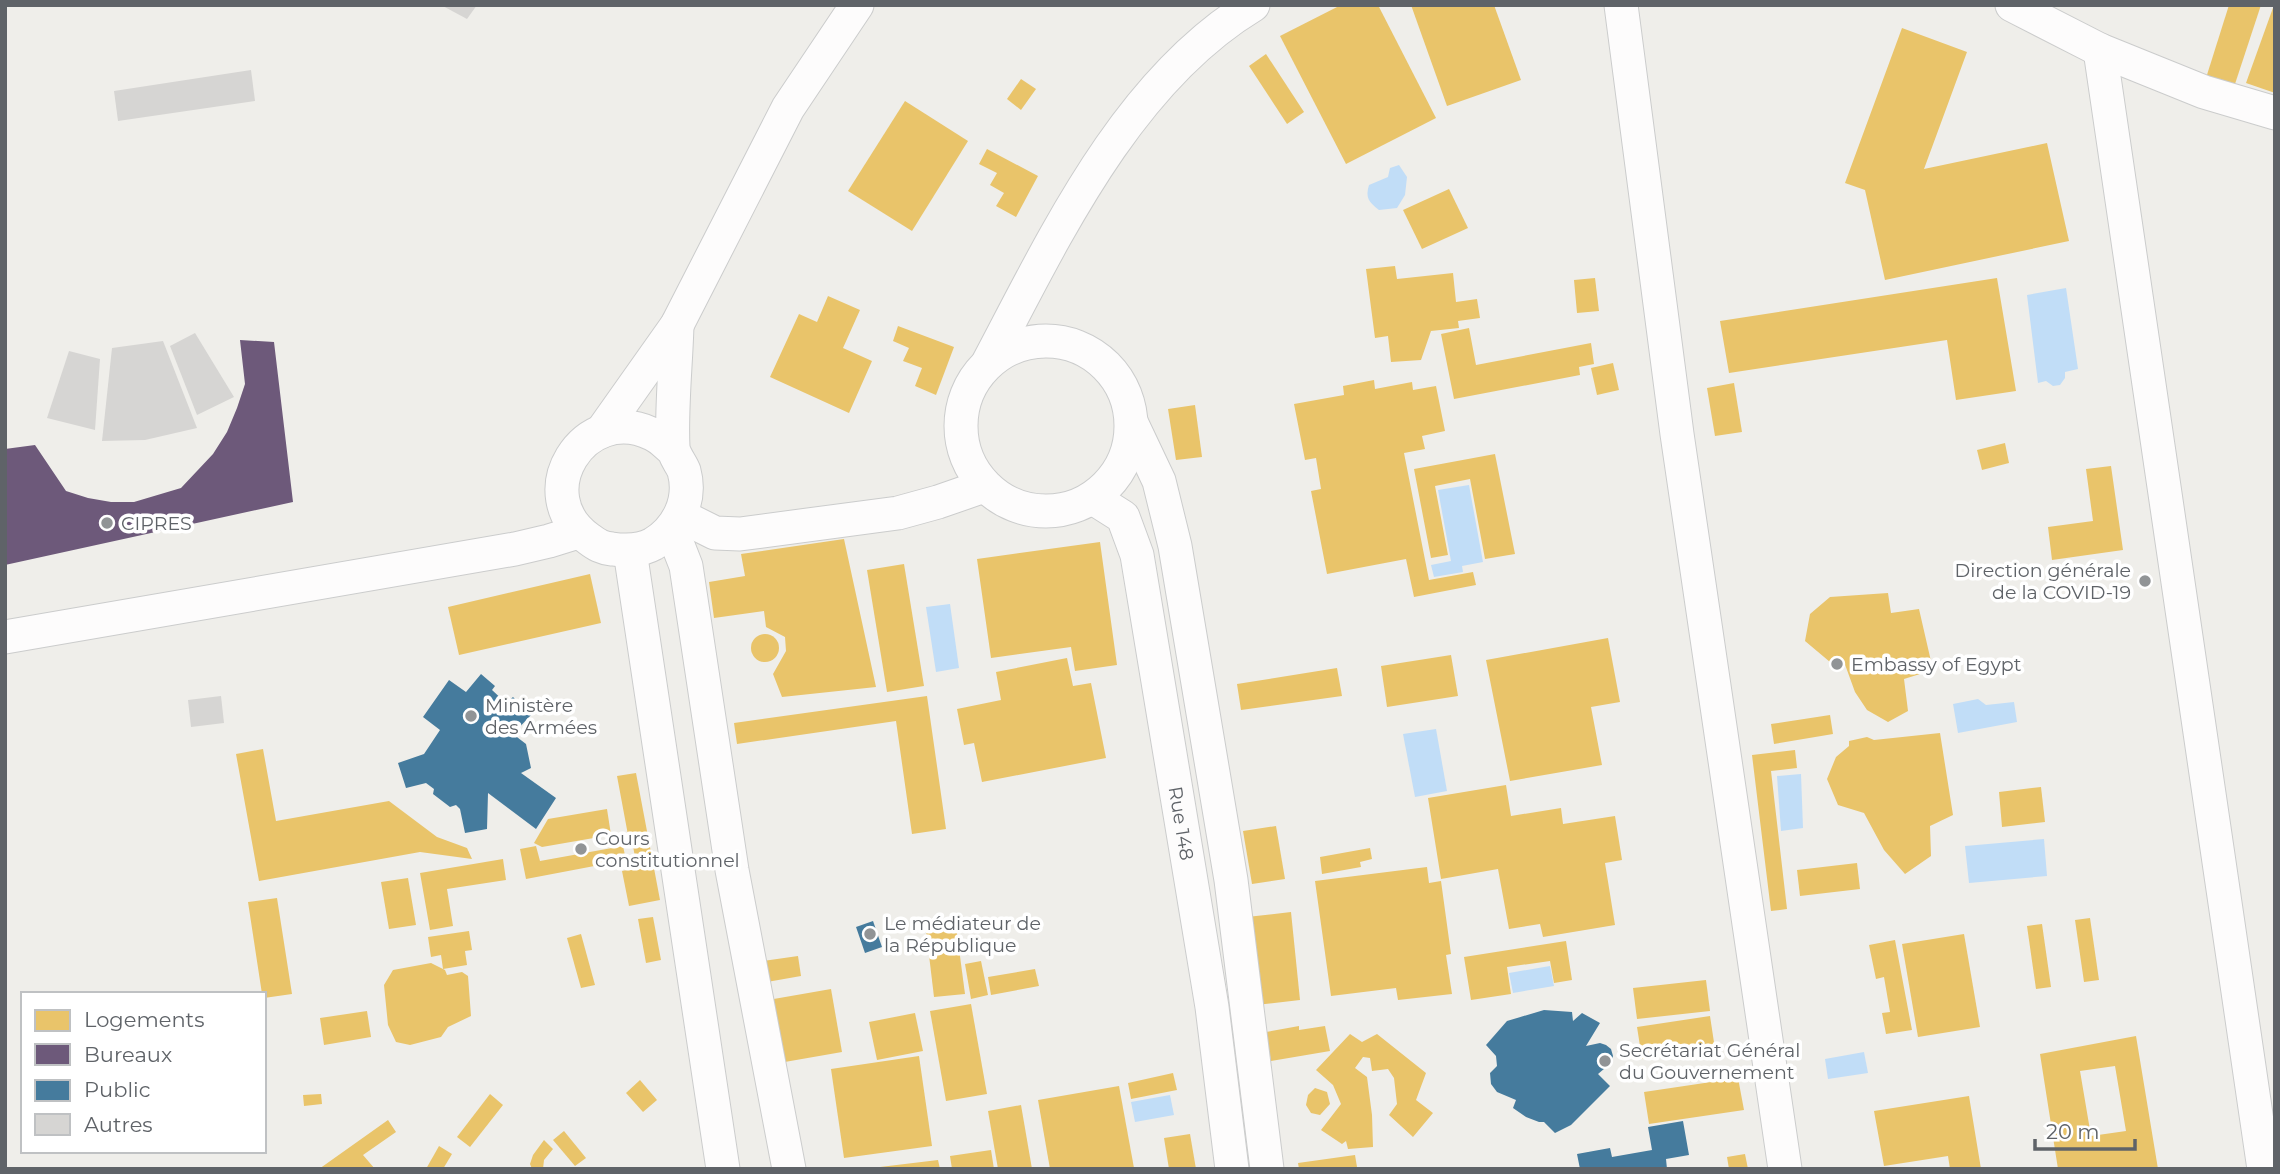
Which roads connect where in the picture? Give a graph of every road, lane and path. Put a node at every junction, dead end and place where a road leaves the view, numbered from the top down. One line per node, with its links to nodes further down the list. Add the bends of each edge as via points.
1 (857, 5): 7 (street, via 788,108)
2 (1253, 5): 8 (street, via 1174,68 1109,148 1057,231)
3 (1620, 5): 22 (street, via 1677,434)
4 (2012, 5): 5 (street)
5 (2100, 50): 6 (street, via 2204,92); 23 (street)
6 (2275, 113)
7 (677, 325): 10 (street); 11 (street)
8 (989, 361): 9 (street, via 1009,348 1033,341 1080,347 1101,360 1117,378 1128,400); 12 (street, via 964,400 960,422 962,446)
9 (1132, 424): 13 (street, via 1128,453 1114,478); 18 (street, via 1159,481 1175,546 1231,880)
10 (602, 431): 11 (street, via 628,427 653,434); 15 (street, via 584,441 563,475 562,495)
11 (673, 450): 14 (street, via 684,471 686,494)
12 (984, 486): 13 (street, via 1025,509 1049,512); 14 (street, via 898,513 740,534)
13 (1093, 498): 19 (street, Rue 148, via 1123,517 1137,555 1212,1007)
14 (675, 524): 16 (street, via 651,545); 21 (street, via 686,566 732,870)
15 (578, 532): 16 (street, via 602,548); 17 (street, via 515,549)
16 (630, 551): 20 (street)
17 (5, 637)
18 (1266, 1163): 19 (street)
19 (1231, 1166)
20 (723, 1169)
21 (789, 1169)
22 (1785, 1169)
23 (2264, 1169)

